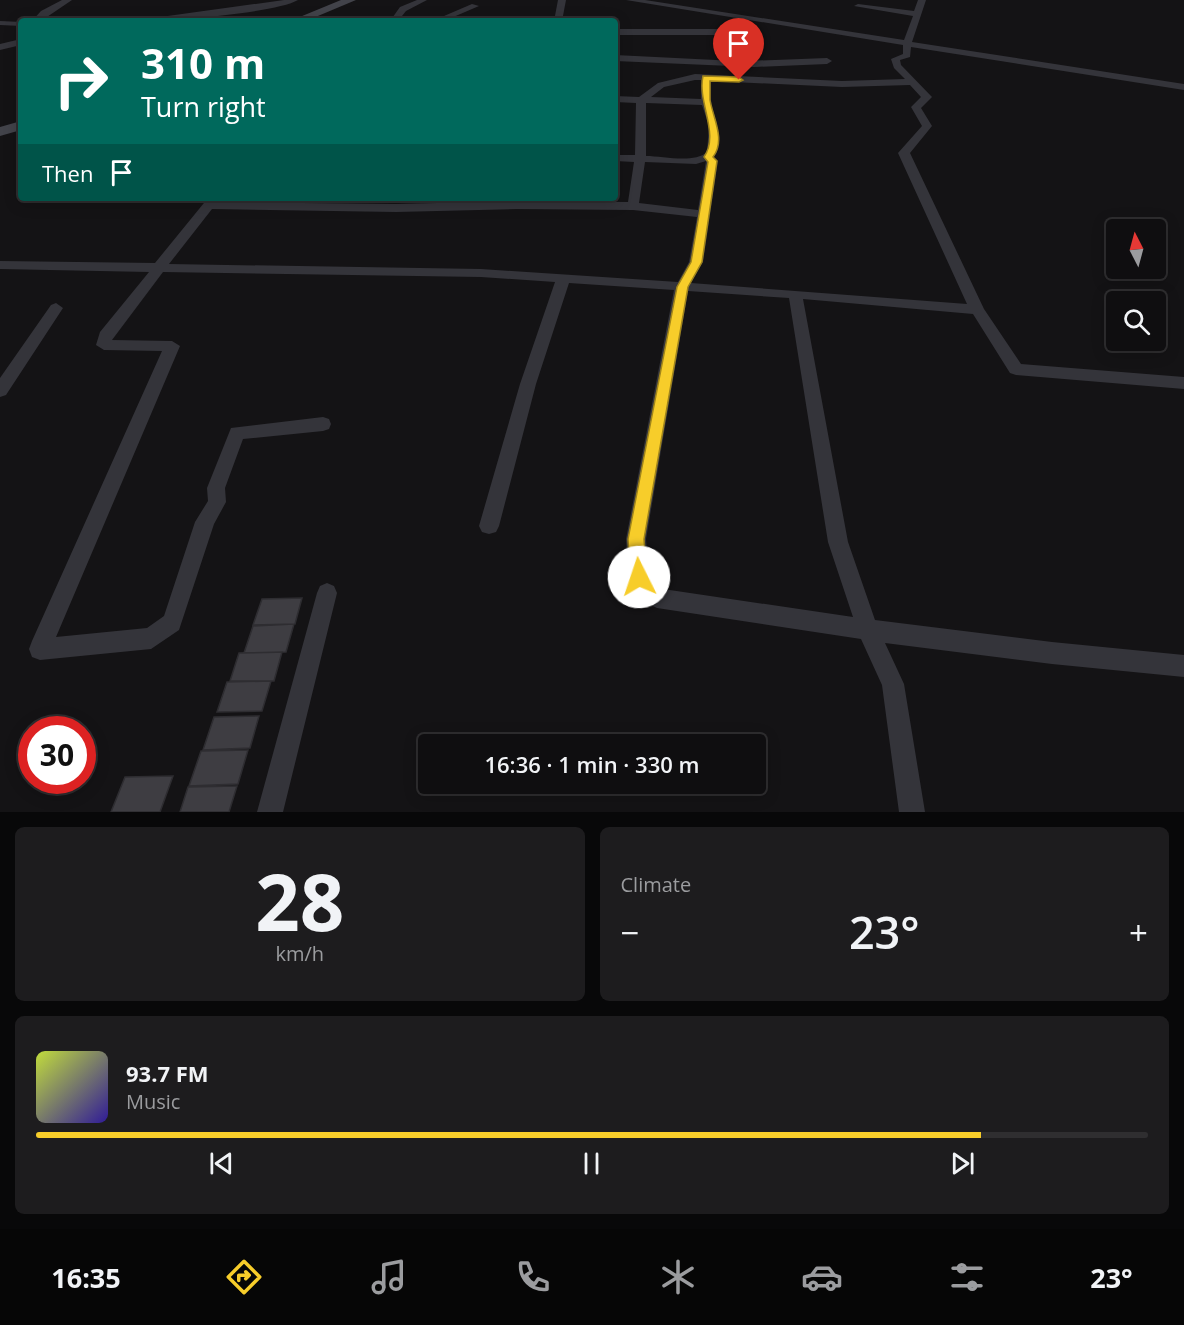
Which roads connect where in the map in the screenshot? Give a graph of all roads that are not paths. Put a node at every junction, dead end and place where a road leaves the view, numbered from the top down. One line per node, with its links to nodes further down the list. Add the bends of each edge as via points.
1 (68, 0): 12 (street)
2 (294, 0): 13 (street)
3 (351, 0): 14 (street)
4 (423, 0): 15 (street, via 403,9)
5 (467, 0): 16 (street, via 475,6)
6 (562, 0): 17 (street)
7 (630, 0): 11 (street, via 658,9)
8 (922, 0): 10 (street)
9 (858, 6): 10 (street)
10 (916, 14): 23 (street)
11 (732, 16): 21 (street); 23 (street)
12 (39, 18)
13 (171, 18)
14 (304, 18)
15 (396, 18)
16 (444, 18)
17 (558, 18)
18 (0, 23): 19 (street)
19 (18, 24)
20 (618, 32): 21 (street, via 660,27)
21 (736, 32): 28 (street)
22 (18, 43): 24 (street)
23 (907, 44): 30 (street, via 906,55 895,59); 31 (street)
24 (0, 47)
25 (618, 58): 26 (street)
26 (701, 61): 28 (street); 29 (street)
27 (827, 61): 28 (street)
28 (741, 63)
29 (704, 77): 30 (street, via 842,84); 33 (street, via 660,85); 34 (street)
30 (914, 82): 49 (street, via 927,97 916,107 927,126 904,153)
31 (1184, 87)
32 (618, 99): 33 (street)
33 (641, 100): 34 (street); 39 (street)
34 (706, 102): 37 (street, via 714,126)
35 (18, 126): 36 (street)
36 (0, 132)
37 (708, 157): 39 (street, via 696,161); 42 (street, via 712,161)
38 (618, 158): 39 (street)
39 (639, 158): 41 (street)
40 (211, 202): 41 (street, via 396,208); 44 (street)
41 (633, 206): 42 (street)
42 (705, 214): 46 (street, via 696,262)
43 (0, 265): 44 (street)
44 (157, 268): 45 (street); 52 (street, via 105,336 104,345 172,346 40,649 151,638 172,623 205,522 217,502 216,488 237,433)
45 (564, 277): 46 (street); 53 (street, via 528,384)
46 (682, 287): 47 (street); 55 (street, via 636,539 639,577 657,598)
47 (795, 294): 49 (street); 55 (street, via 838,542)
48 (56, 308): 51 (street)
49 (977, 310): 50 (street, via 1016,369)
50 (1184, 383)
51 (0, 391)
52 (323, 424)
53 (489, 526)
54 (327, 593): 57 (street)
55 (868, 631): 56 (street); 58 (street, via 893,684)
56 (1184, 666)
57 (270, 812)
58 (912, 812)

